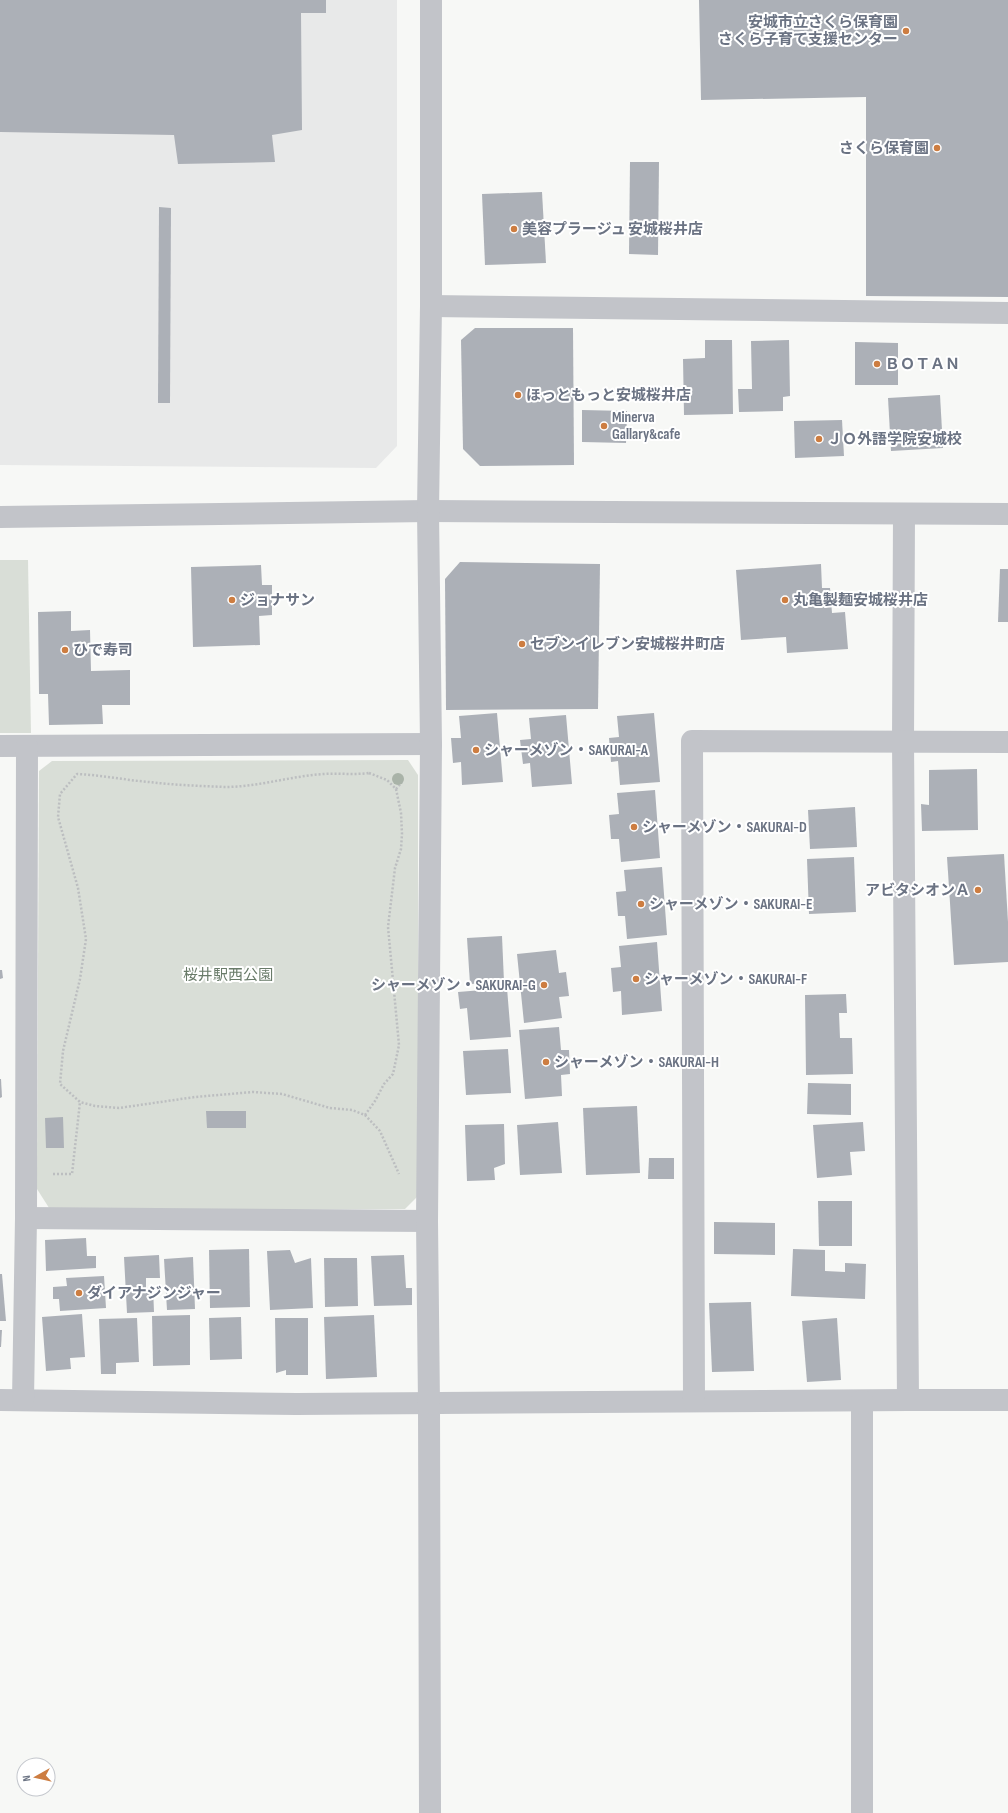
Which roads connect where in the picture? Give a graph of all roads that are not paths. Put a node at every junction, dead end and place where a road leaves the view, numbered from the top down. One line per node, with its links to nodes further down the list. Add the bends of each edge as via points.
1 (431, 0): 2 (street)
2 (431, 306): 3 (street); 4 (street)
3 (1008, 313)
4 (428, 511): 5 (street); 7 (street); 10 (street)
5 (904, 514): 6 (street); 8 (street)
6 (1008, 514)
7 (0, 517)
8 (903, 741): 9 (street); 17 (street); 19 (street, via 692,742)
9 (1008, 742)
10 (431, 744): 12 (street); 14 (street)
11 (0, 746): 12 (street)
12 (27, 746): 13 (street)
13 (26, 1218): 14 (street); 16 (street)
14 (428, 1221): 21 (street)
15 (0, 1400): 16 (street)
16 (23, 1400): 21 (street)
17 (908, 1400): 18 (street); 20 (street)
18 (1008, 1400)
19 (694, 1401): 20 (street); 21 (street)
20 (862, 1401): 23 (street)
21 (430, 1404): 22 (street)
22 (430, 1813)
23 (862, 1813)

